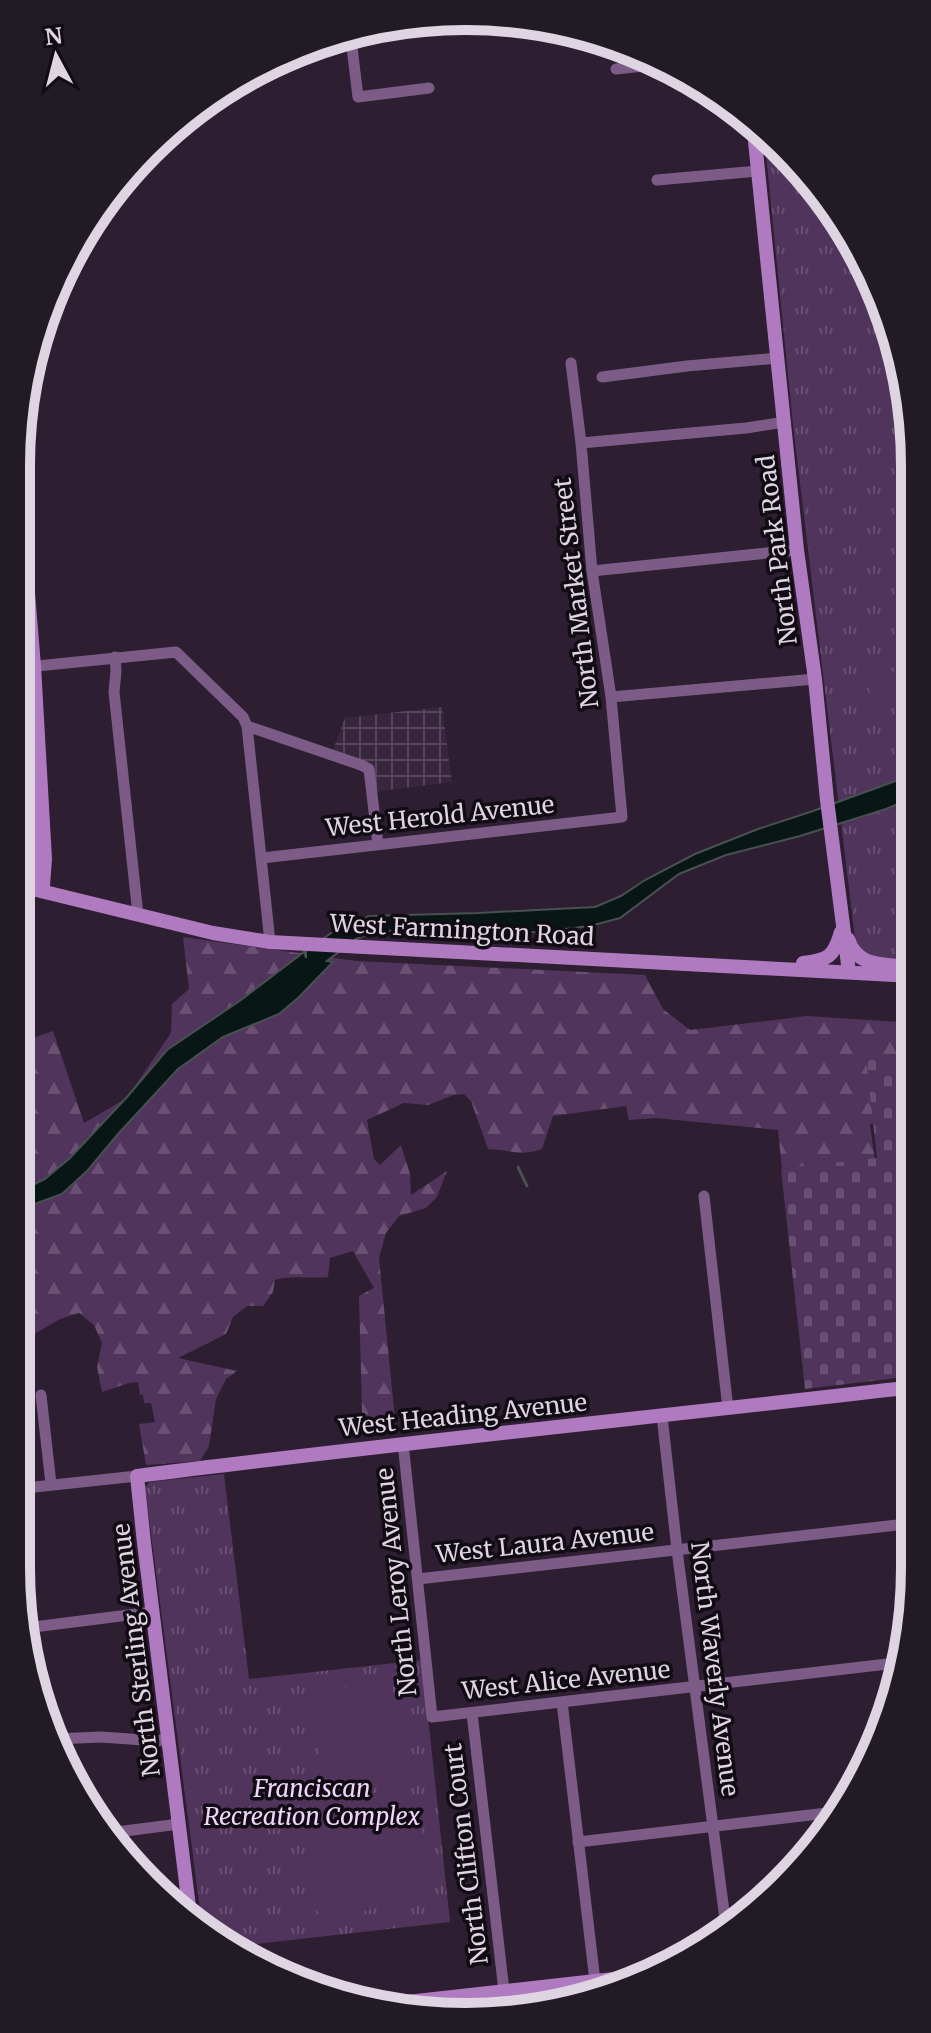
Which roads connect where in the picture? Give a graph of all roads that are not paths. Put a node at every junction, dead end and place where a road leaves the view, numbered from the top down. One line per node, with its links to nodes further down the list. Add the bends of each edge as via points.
1 (352, 45): 4 (street, via 358,97)
2 (639, 66): 3 (street)
3 (616, 69)
4 (429, 88)
5 (755, 140): 6 (street, North Park Road)
6 (758, 171): 7 (street); 8 (street, North Park Road)
7 (657, 180)
8 (778, 358): 10 (street); 11 (street, North Park Road)
9 (571, 363): 12 (street, North Market Street)
10 (602, 377)
11 (785, 422): 12 (street); 13 (street, North Park Road)
12 (581, 443): 14 (street, North Market Street)
13 (797, 550): 14 (street); 19 (street, North Park Road)
14 (592, 571): 21 (street, North Market Street)
15 (30, 617): 18 (street)
16 (115, 657): 18 (street); 22 (street, via 176,652); 31 (street, via 114,692)
17 (30, 666): 18 (street)
18 (34, 666): 20 (street)
19 (815, 679): 21 (street); 32 (street, North Park Road)
20 (30, 695)
21 (611, 697): 25 (street, North Market Street)
22 (247, 726): 26 (street, via 369,769); 28 (street)
23 (30, 765): 30 (street, via 45,868 43,885)
24 (30, 784): 27 (street); 30 (street)
25 (622, 817): 26 (street, West Herold Avenue)
26 (378, 845): 28 (street, West Herold Avenue)
27 (30, 848)
28 (262, 858): 33 (street)
29 (30, 888): 30 (street, West Farmington Road)
30 (33, 889): 31 (street, West Farmington Road)
31 (138, 915): 33 (street, West Farmington Road)
32 (843, 923): 34 (street, via 860,958); 35 (street, via 834,952 823,961); 36 (street, North Park Road)
33 (270, 942): 35 (street, West Farmington Road)
34 (901, 965)
35 (764, 968): 36 (street, West Farmington Road)
36 (849, 972): 37 (street, West Farmington Road)
37 (901, 975)
38 (704, 1196): 41 (street)
39 (901, 1389): 41 (street, West Heading Avenue)
40 (41, 1395): 45 (street)
41 (728, 1409): 42 (street, West Heading Avenue)
42 (662, 1416): 43 (street, West Heading Avenue); 48 (street, North Waverly Avenue)
43 (403, 1443): 44 (street, West Heading Avenue); 49 (street, North Leroy Avenue)
44 (137, 1476): 45 (street, West Heading Avenue); 50 (street, North Sterling Avenue)
45 (51, 1484): 46 (street, West Heading Avenue)
46 (30, 1487)
47 (901, 1525): 48 (street, West Laura Avenue)
48 (677, 1550): 49 (street, West Laura Avenue); 53 (street, North Waverly Avenue)
49 (418, 1579): 56 (street, North Leroy Avenue)
50 (152, 1612): 51 (street); 57 (street, North Sterling Avenue)
51 (34, 1627)
52 (890, 1664): 53 (street, West Alice Avenue)
53 (695, 1687): 54 (street, West Alice Avenue); 61 (street, North Waverly Avenue)
54 (562, 1702): 55 (street, West Alice Avenue); 63 (street)
55 (472, 1713): 56 (street, West Alice Avenue); 68 (street, North Clifton Court)
56 (432, 1717)
57 (168, 1738): 58 (street); 60 (street, North Sterling Avenue)
58 (65, 1739)
59 (825, 1813): 61 (street)
60 (179, 1824): 62 (street); 64 (street, North Sterling Avenue)
61 (713, 1826): 63 (street); 65 (street, North Waverly Avenue)
62 (119, 1832)
63 (578, 1842): 67 (street)
64 (185, 1901)
65 (725, 1917)
66 (605, 1980): 67 (street)
67 (595, 1981): 68 (street)
68 (504, 1991): 69 (street)
69 (476, 2002)

